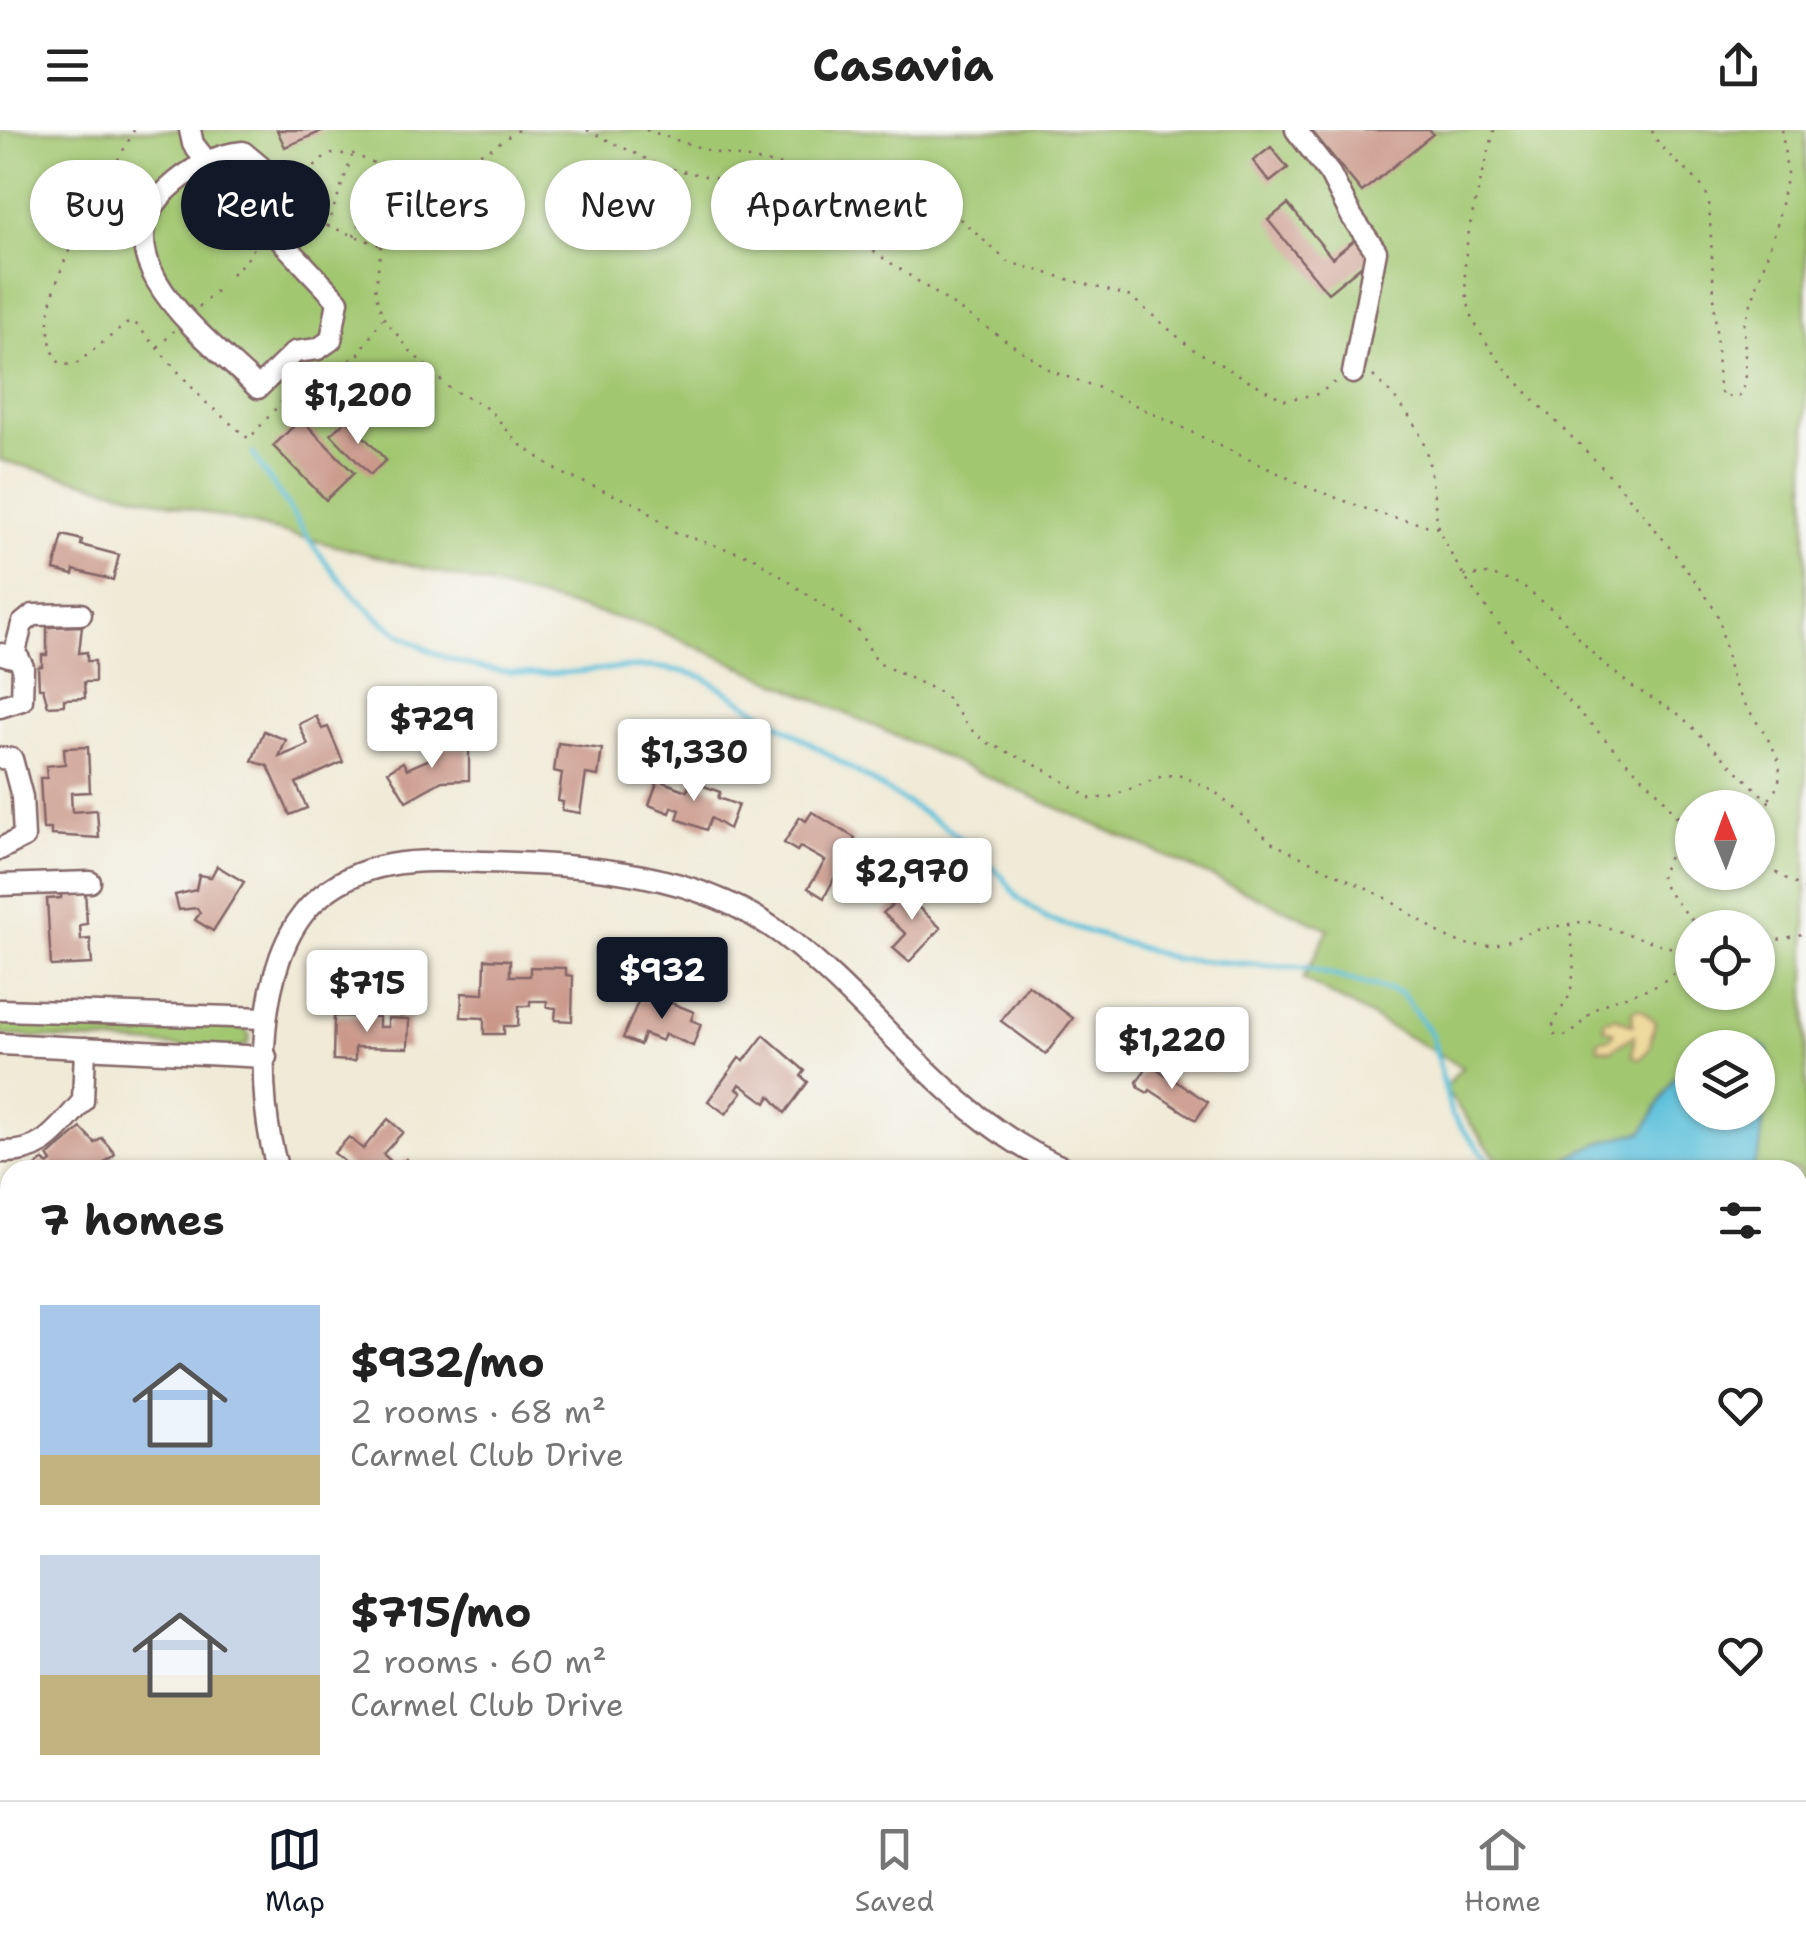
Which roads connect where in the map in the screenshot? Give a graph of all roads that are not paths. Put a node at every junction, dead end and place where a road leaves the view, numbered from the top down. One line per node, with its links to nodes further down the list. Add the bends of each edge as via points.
1 (190, 130): 3 (street)
2 (1296, 130): 8 (street, via 1376,251)
3 (205, 160)
4 (214, 160): 5 (street, via 243,152)
5 (253, 160)
6 (181, 179): 7 (street, via 153,205 142,234 146,264 156,284 258,388 295,352 318,350 330,340 338,301)
7 (287, 250)
8 (1353, 372)
9 (81, 614): 10 (street, via 34,614)
10 (7, 655): 11 (street, via 24,667 22,700)
11 (0, 707)
12 (0, 758): 13 (street, via 12,759 24,821 24,837)
13 (0, 849)
14 (90, 882): 15 (street)
15 (0, 885)
16 (0, 1010): 17 (street)
17 (266, 1018): 20 (street); 23 (street, via 294,926 328,889 369,868 414,860 616,871 712,896 783,936 977,1117)
18 (0, 1044): 19 (street)
19 (84, 1048): 20 (street); 21 (street, via 83,1101 38,1146)
20 (266, 1057): 22 (street)
21 (0, 1152)
22 (276, 1160)
23 (1051, 1160)

